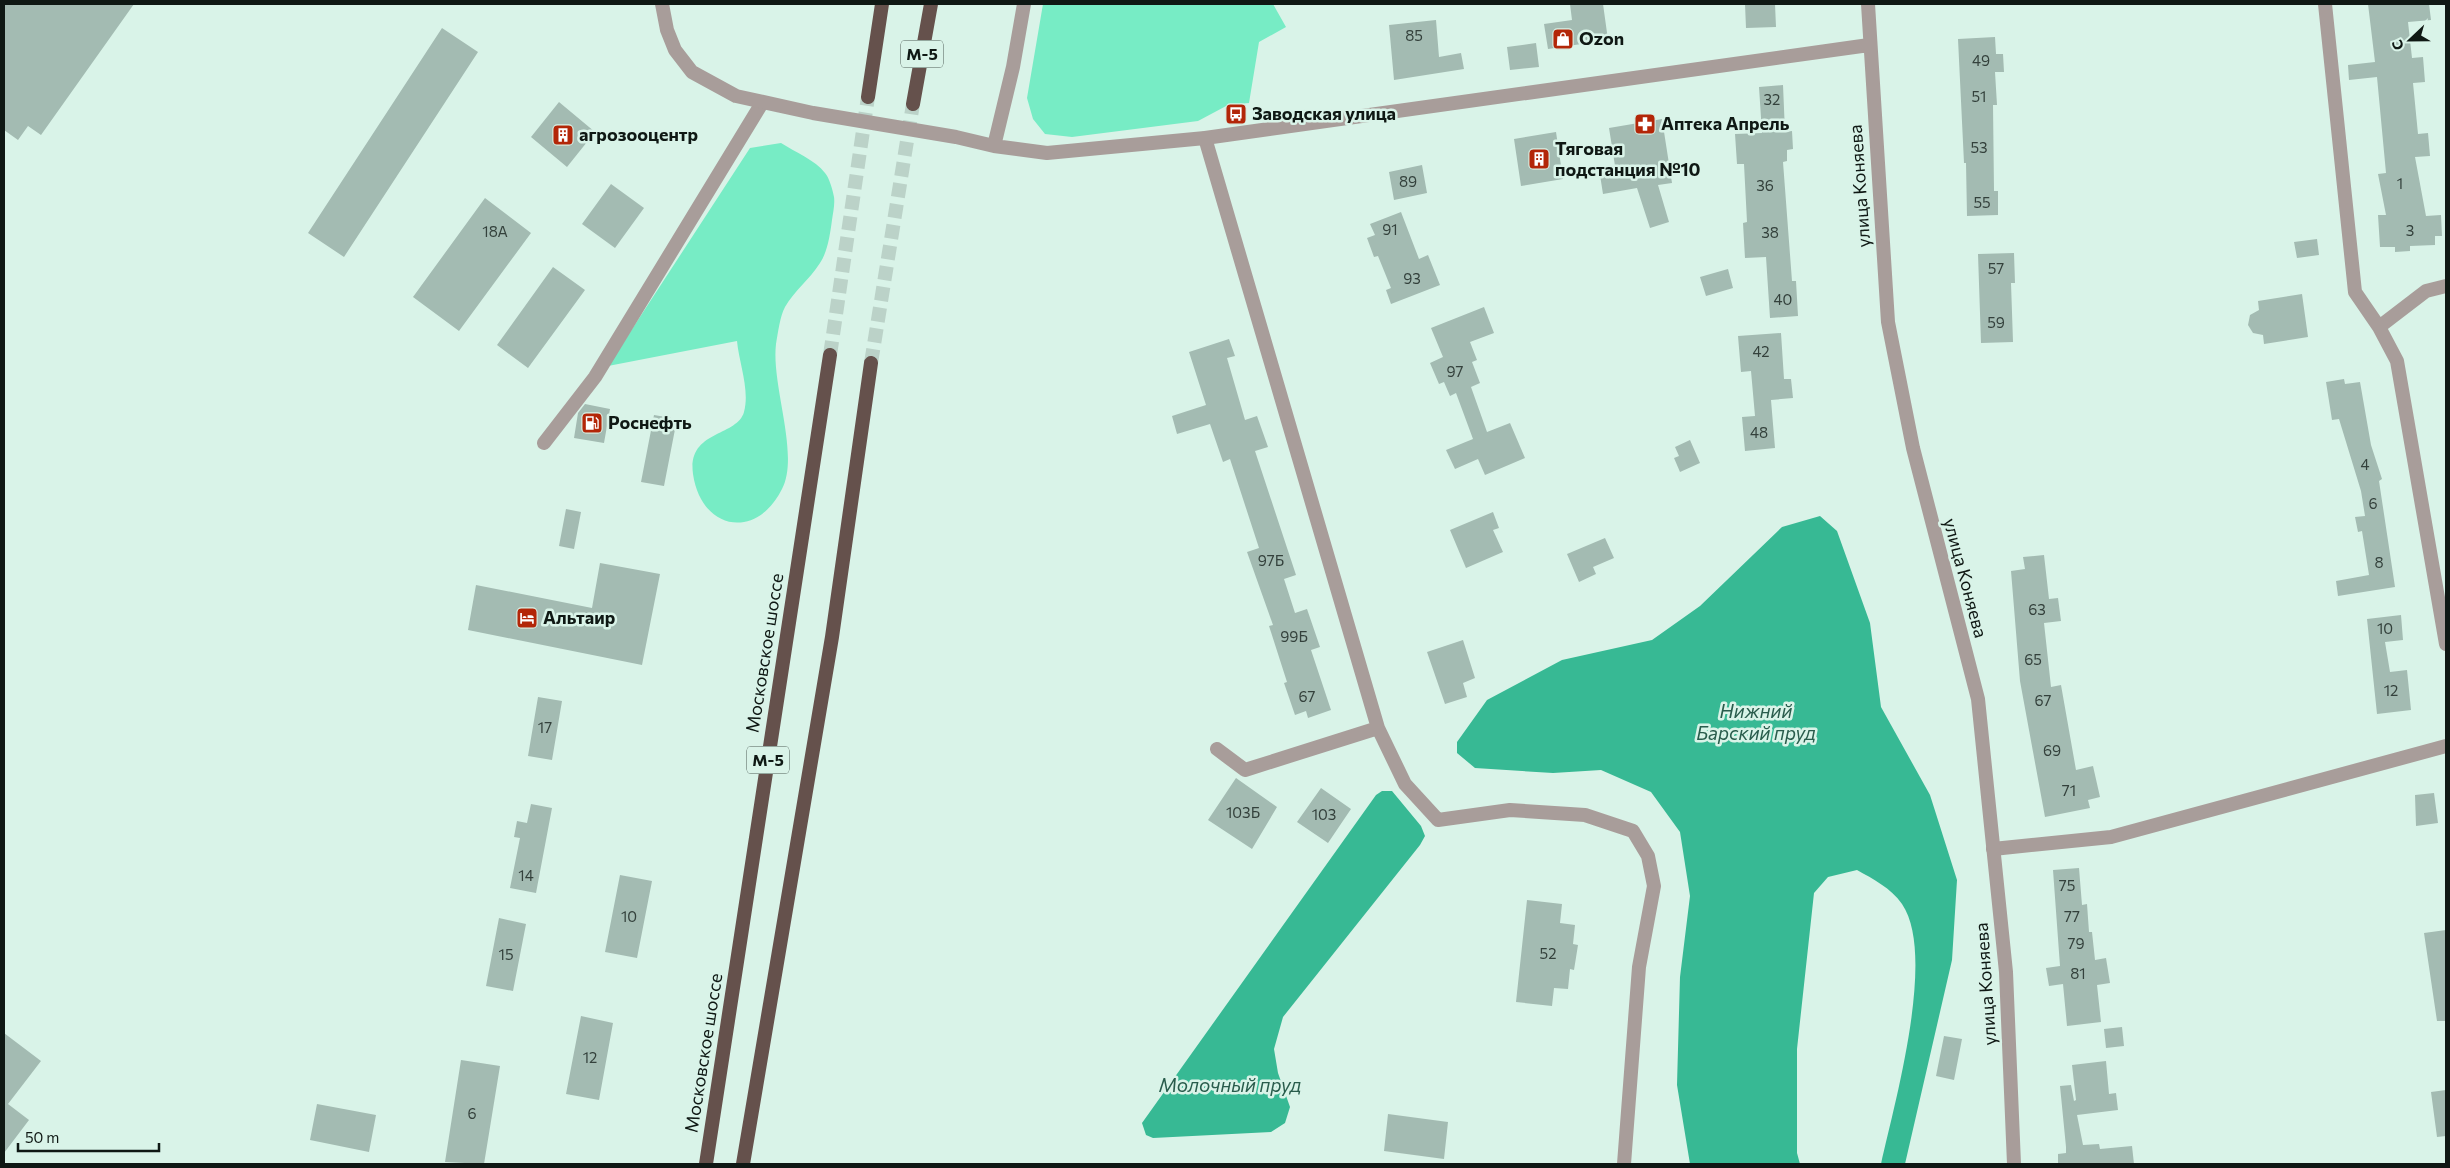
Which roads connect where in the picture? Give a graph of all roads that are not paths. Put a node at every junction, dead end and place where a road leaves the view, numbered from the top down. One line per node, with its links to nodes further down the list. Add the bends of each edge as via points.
1 (662, 4): 9 (street, via 675,50 692,72 736,96)
2 (882, 4): 8 (highway, М-5)
3 (931, 4): 10 (highway, М-5)
4 (1024, 4): 12 (street)
5 (1868, 4): 7 (street, улица Коняева)
6 (2325, 4): 14 (street, via 2355,292)
7 (1869, 45): 11 (street); 22 (street, улица Коняева, via 1888,322 1913,448 1978,699)
8 (868, 97)
9 (762, 103): 12 (street); 17 (street, via 595,377)
10 (913, 104)
11 (1205, 138): 12 (street, via 1047,153); 19 (street)
12 (994, 146)
13 (2446, 286): 14 (street, via 2426,291)
14 (2379, 327): 18 (street, via 2397,361)
15 (830, 355): 23 (highway, Московское шоссе / М-5)
16 (871, 363): 24 (highway, М-5, via 832,637)
17 (544, 444)
18 (2446, 644)
19 (1378, 728): 21 (street, via 1245,770); 25 (street, via 1405,784 1438,820 1510,810 1585,815 1633,831 1648,856 1654,886 1639,967)
20 (2446, 746): 22 (street, via 2110,837)
21 (1217, 749)
22 (1993, 849): 26 (street, улица Коняева, via 2006,972)
23 (706, 1164)
24 (743, 1164)
25 (1624, 1164)
26 (2014, 1164)

